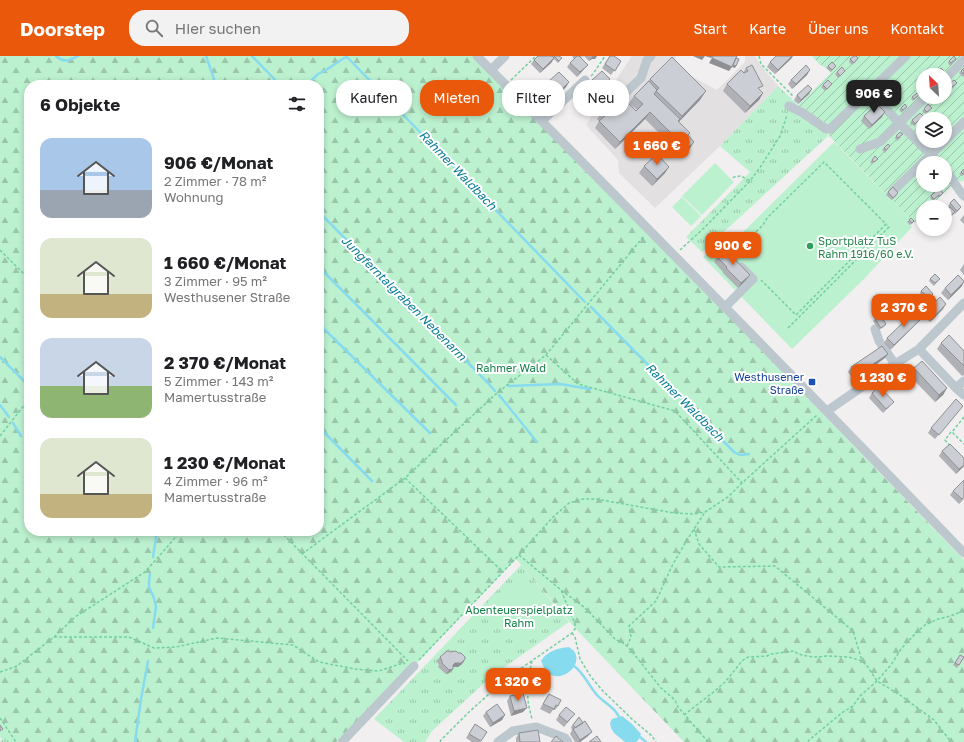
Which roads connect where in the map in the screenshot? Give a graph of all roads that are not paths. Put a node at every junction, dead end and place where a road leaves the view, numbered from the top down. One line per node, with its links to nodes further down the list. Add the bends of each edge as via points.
1 (476, 56): 6 (street)
2 (505, 56): 6 (street)
3 (650, 56): 12 (street, via 641,78 619,100)
4 (906, 56): 9 (street)
5 (964, 60): 7 (street)
6 (491, 70): 13 (street)
7 (952, 72)
8 (573, 91): 13 (street)
9 (869, 92): 11 (street, via 830,129); 15 (street)
10 (919, 104): 15 (street)
11 (790, 106)
12 (634, 114)
13 (542, 121): 25 (street)
14 (964, 122): 16 (street)
15 (900, 123): 18 (street, via 880,142); 19 (street)
16 (952, 134)
17 (938, 148): 19 (street)
18 (860, 149)
19 (931, 155): 21 (street)
20 (952, 178): 22 (street)
21 (893, 191)
22 (964, 196)
23 (731, 256): 25 (street, via 753,279)
24 (964, 303): 27 (street)
25 (725, 307): 32 (street)
26 (874, 328): 28 (street, via 879,341)
27 (919, 349): 28 (street); 30 (street)
28 (895, 364): 32 (street)
29 (964, 381): 30 (street)
30 (956, 388): 31 (street)
31 (964, 395)
32 (827, 411): 33 (street)
33 (964, 553)
34 (414, 666): 35 (street)
35 (342, 742)
36 (498, 742): 37 (street, via 513,731 533,727 565,738)
37 (568, 742)

